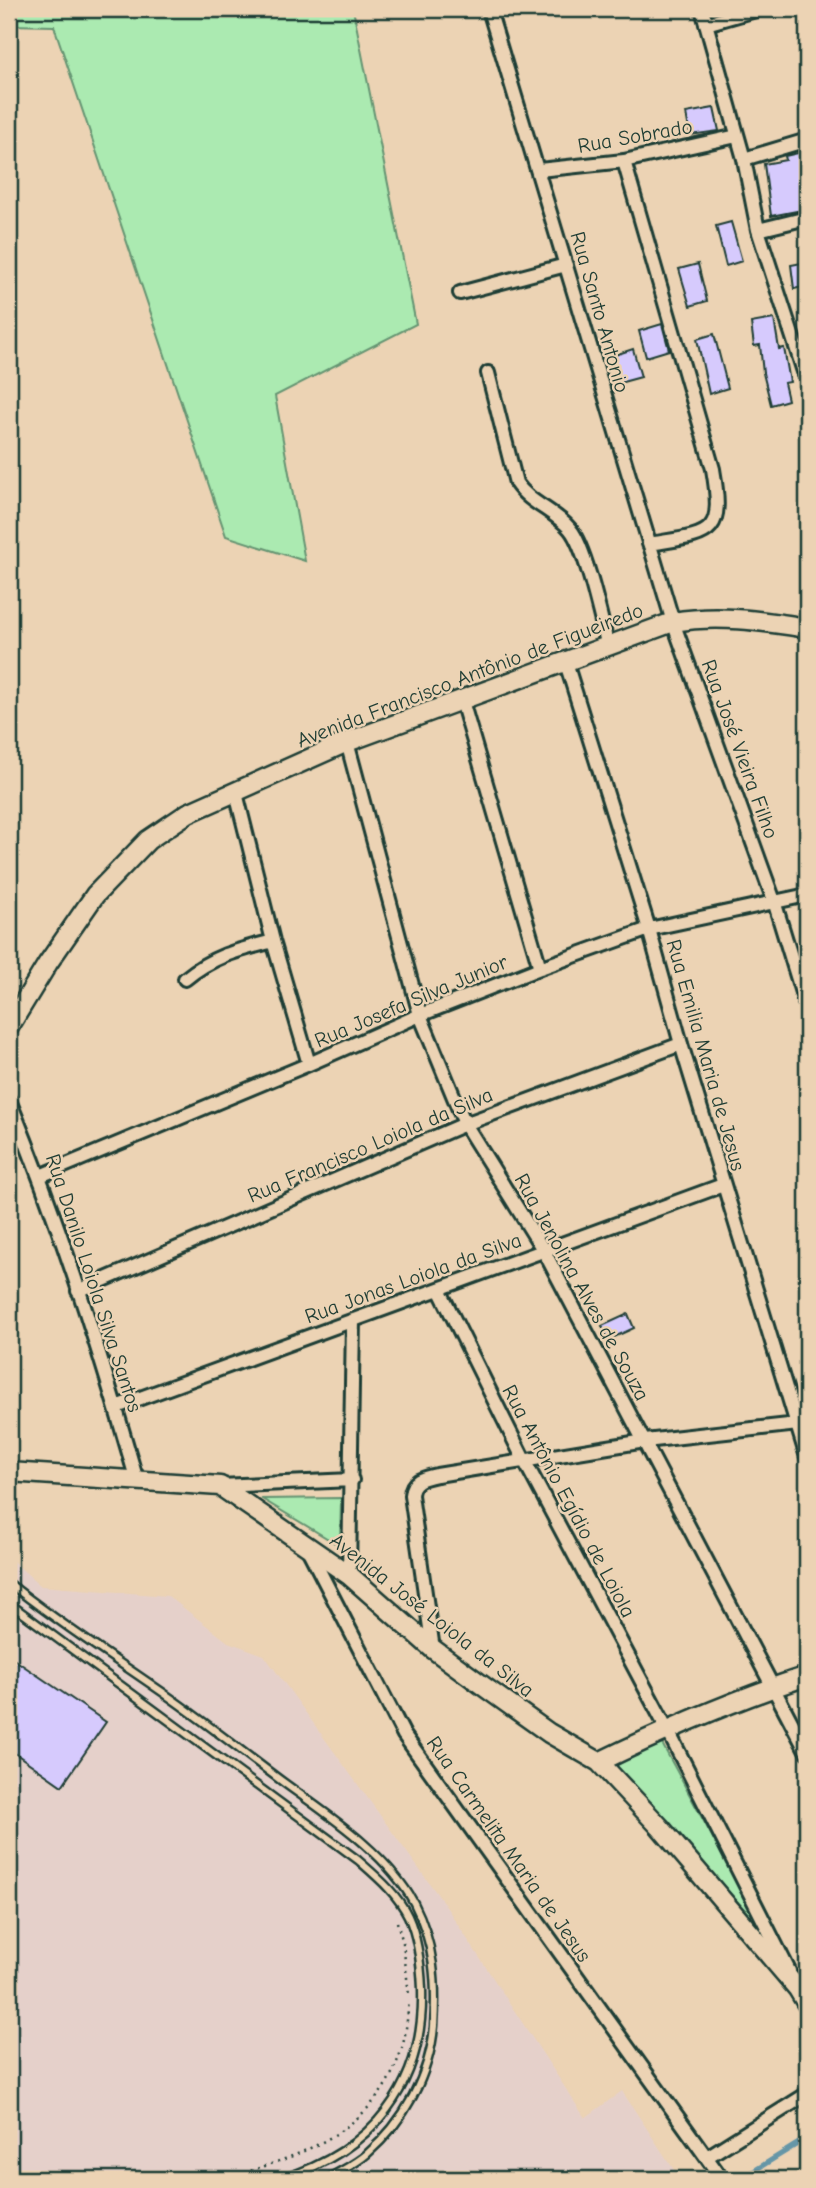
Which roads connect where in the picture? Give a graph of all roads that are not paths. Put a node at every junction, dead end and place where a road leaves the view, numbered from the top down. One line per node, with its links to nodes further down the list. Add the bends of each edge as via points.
1 (702, 9): 4 (street)
2 (759, 9): 4 (street)
3 (491, 13): 9 (street, Rua Santo Antonio)
4 (706, 24): 5 (street)
5 (737, 136): 7 (street); 8 (street, Rua Sobrado)
6 (807, 140): 7 (street)
7 (744, 159): 11 (street)
8 (624, 161): 9 (street, Rua Sobrado); 16 (street, via 713,468 718,504 715,519 700,535)
9 (539, 170): 12 (street, Rua Santo Antonio)
10 (807, 218): 11 (street)
11 (758, 230): 15 (street)
12 (566, 265): 13 (street); 16 (street, Rua Santo Antonio)
13 (460, 293)
14 (488, 373): 19 (street, via 516,483 524,495 559,518 579,542)
15 (807, 381)
16 (649, 544): 17 (street, Rua Santo Antonio)
17 (673, 622): 18 (street, Avenida Francisco Antônio de Figueiredo, via 745,618); 19 (street, Avenida Francisco Antônio de Figueiredo); 25 (street, Rua José Vieira Filho)
18 (807, 628)
19 (608, 647): 20 (street, Avenida Francisco Antônio de Figueiredo)
20 (566, 663): 21 (street, Avenida Francisco Antônio de Figueiredo); 26 (street, Rua Emilia Maria de Jesus)
21 (463, 701): 22 (street, Avenida Francisco Antônio de Figueiredo); 28 (street)
22 (347, 742): 23 (street, Avenida Francisco Antônio de Figueiredo); 31 (street, Rua Jenolina Alves de Souza)
23 (236, 793): 27 (street); 32 (street, Avenida Francisco Antônio de Figueiredo, via 188,813 148,840 126,862 95,895)
24 (807, 895): 25 (street, Rua Josefa Silva Junior)
25 (774, 901): 26 (street, Rua Josefa Silva Junior); 30 (street, Rua José Vieira Filho)
26 (649, 929): 28 (street, Rua Josefa Silva Junior); 33 (street, Rua Emilia Maria de Jesus)
27 (273, 941): 29 (street, via 227,953); 34 (street)
28 (540, 968): 31 (street, Rua Josefa Silva Junior)
29 (184, 979)
30 (807, 1009)
31 (420, 1015): 34 (street, Rua Josefa Silva Junior); 36 (street, Rua Jenolina Alves de Souza)
32 (9, 1024)
33 (681, 1044): 36 (street, Rua Francisco Loiola da Silva); 38 (street, Rua Emilia Maria de Jesus)
34 (309, 1064): 37 (street, Rua Josefa Silva Junior)
35 (9, 1100): 37 (street, Rua Danilo Loiola Silva Santos)
36 (465, 1124): 39 (street, Rua Jenolina Alves de Souza); 41 (street, Rua Francisco Loiola da Silva)
37 (40, 1176): 41 (street, Rua Danilo Loiola Silva Santos)
38 (723, 1185): 39 (street, Rua Jonas Loiola da Silva); 44 (street, Rua Emilia Maria de Jesus)
39 (544, 1251): 40 (street, Rua Jonas Loiola da Silva); 45 (street, Rua Jenolina Alves de Souza)
40 (439, 1289): 42 (street, Rua Jonas Loiola da Silva); 47 (street, Rua Antônio Egídio de Loiola)
41 (78, 1291): 43 (street, Rua Danilo Loiola Silva Santos)
42 (353, 1320): 43 (street, Rua Jonas Loiola da Silva); 49 (street)
43 (116, 1407): 50 (street, Rua Danilo Loiola Silva Santos)
44 (802, 1424): 45 (street); 46 (street, Rua Emilia Maria de Jesus)
45 (645, 1441): 47 (street); 58 (street, Rua Jenolina Alves de Souza)
46 (807, 1457)
47 (524, 1460): 56 (street, via 437,1475 411,1487); 59 (street, Rua Antônio Egídio de Loiola)
48 (9, 1472): 50 (street)
49 (352, 1480): 51 (street); 53 (street)
50 (137, 1481): 51 (street)
51 (220, 1486): 52 (street, Avenida José Loiola da Silva)
52 (306, 1545): 53 (street, Avenida José Loiola da Silva); 64 (street, Rua Carmelita Maria de Jesus, via 404,1735)
53 (349, 1576): 56 (street, Avenida José Loiola da Silva)
54 (9, 1583): 66 (lane, via 345,1828 391,1871 413,1902 428,1936 436,1987 433,2039 422,2077 397,2126 366,2156)
55 (9, 1604): 65 (lane, via 358,1860 387,1887 407,1915 417,1943 423,2012 418,2045 398,2093 376,2125 342,2151)
56 (433, 1649): 61 (street, Avenida José Loiola da Silva, via 550,1733)
57 (807, 1676): 58 (street)
58 (773, 1687): 59 (street); 60 (street, Rua Jenolina Alves de Souza)
59 (667, 1729): 61 (street); 62 (street, Rua Antônio Egídio de Loiola)
60 (807, 1752)
61 (600, 1762): 62 (street, Avenida José Loiola da Silva)
62 (803, 1996)
63 (807, 2094): 64 (street)
64 (707, 2157): 67 (street, Rua Carmelita Maria de Jesus)
65 (281, 2179)
66 (327, 2179)
67 (722, 2179)

